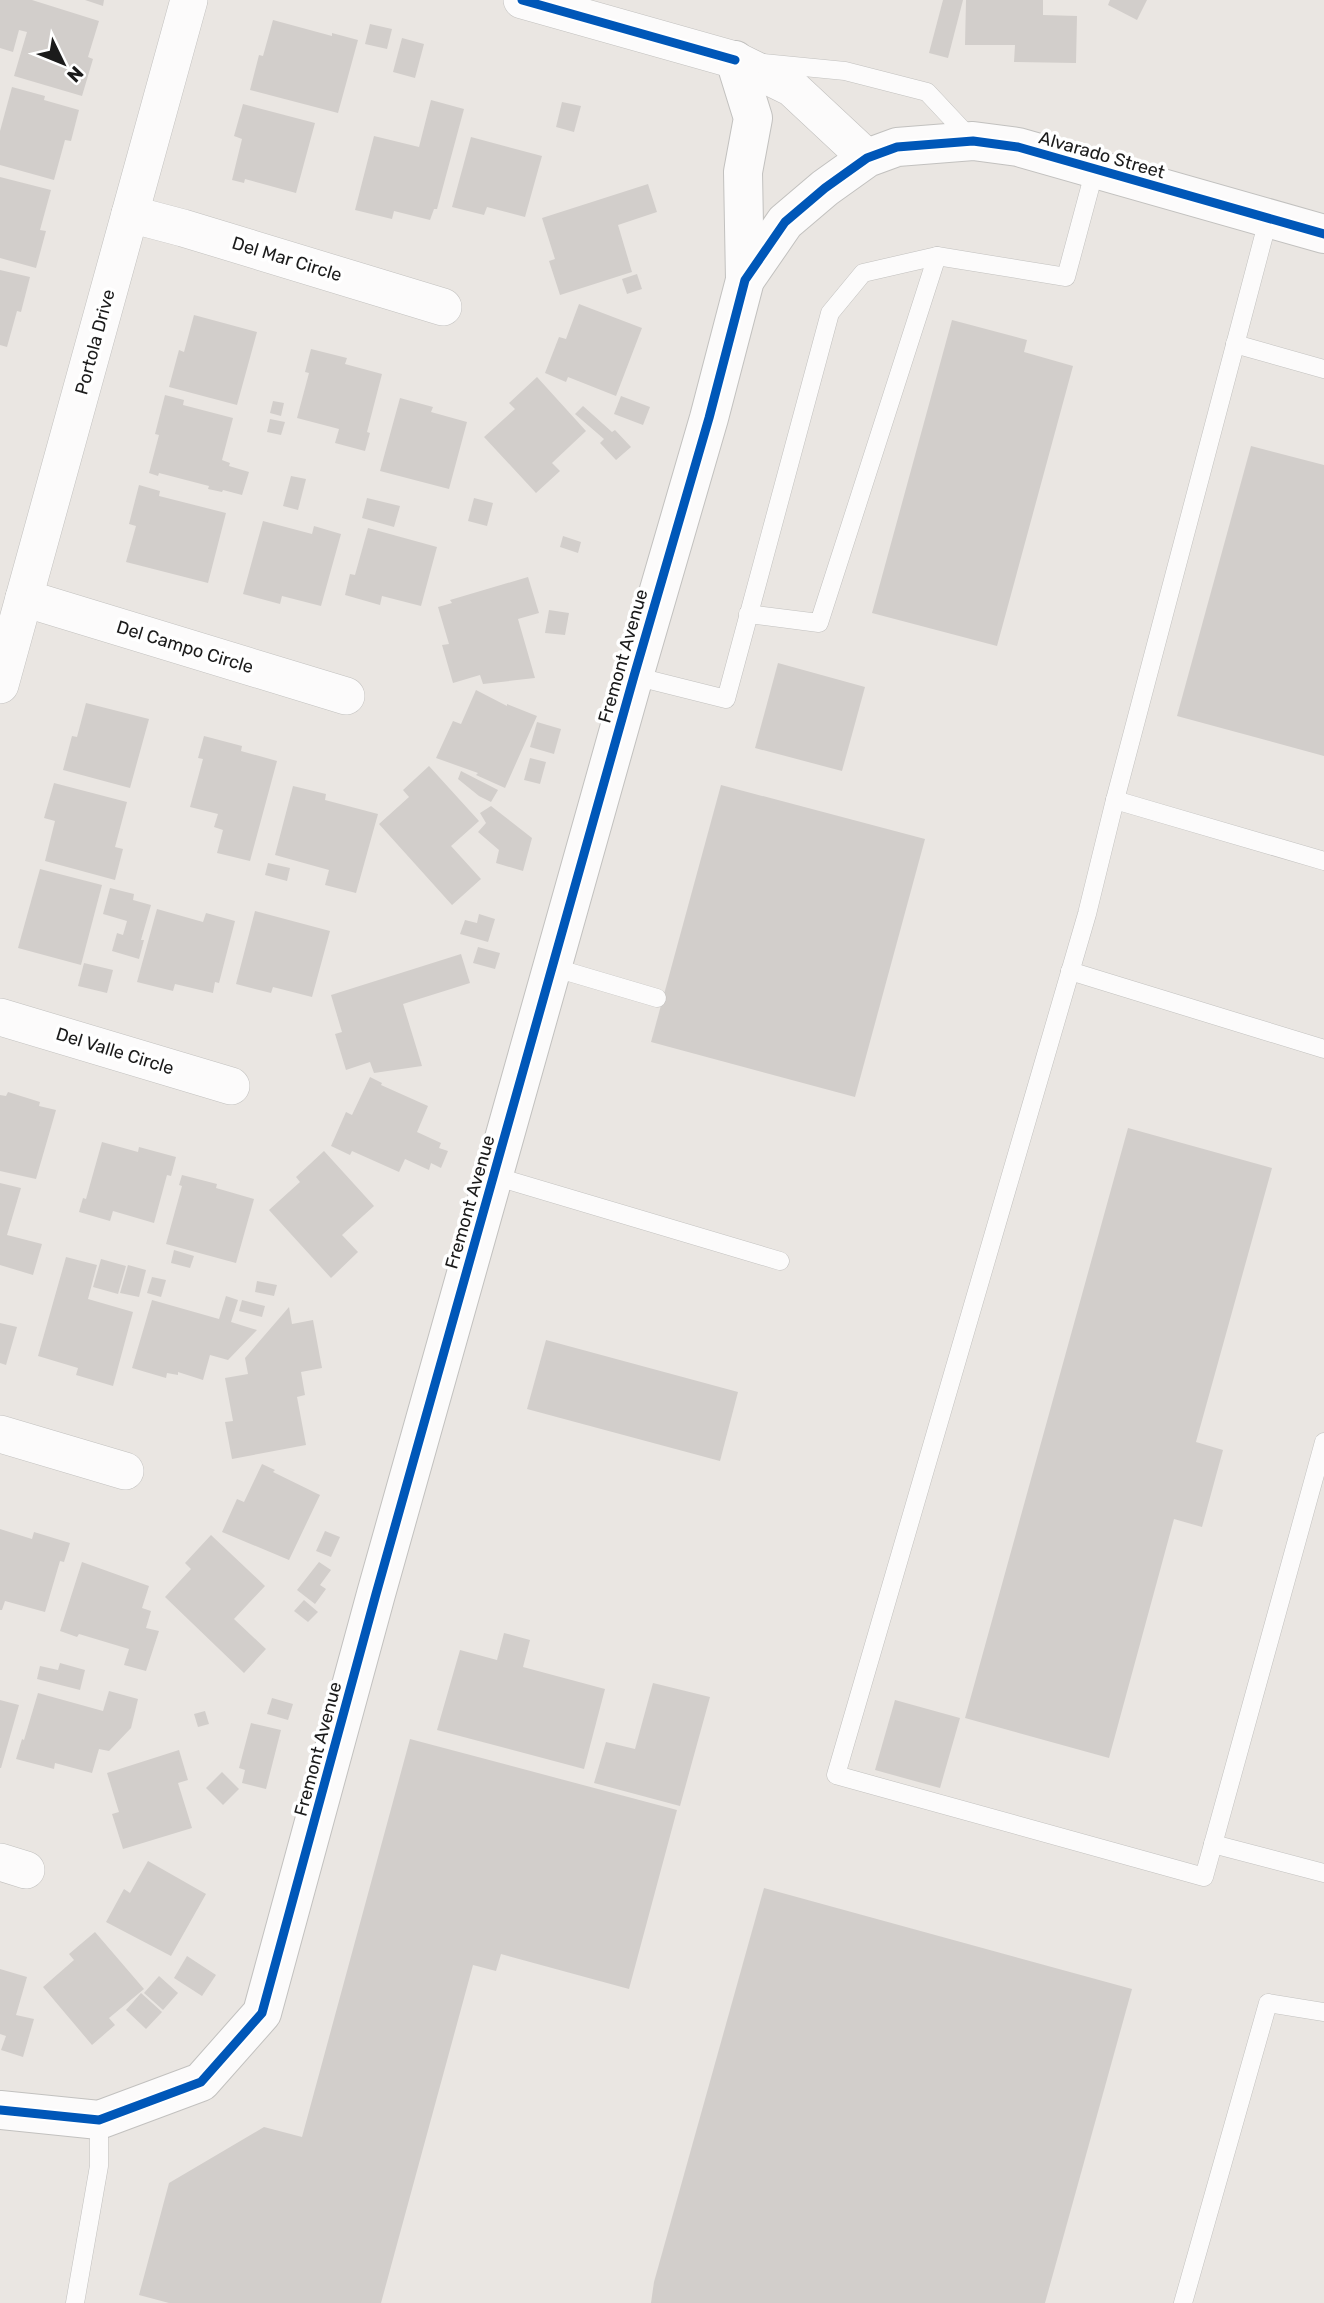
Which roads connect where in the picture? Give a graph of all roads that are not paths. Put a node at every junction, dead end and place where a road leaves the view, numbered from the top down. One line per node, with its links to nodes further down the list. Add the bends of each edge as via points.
1 (189, 0): 7 (street, Portola Drive)
2 (522, 0): 3 (street)
3 (735, 60): 4 (lane, via 845,71 927,92); 5 (street, via 792,88); 11 (street, via 753,118 743,172)
4 (974, 141): 5 (street, Alvarado Street, via 897,147); 6 (street, Alvarado Street, via 1018,147)
5 (867, 158): 11 (street, Fremont Avenue, via 785,222)
6 (1095, 169): 8 (street, Alvarado Street); 10 (lane, via 1066,277)
7 (130, 214): 12 (street, Del Mar Circle); 15 (street, Portola Drive)
8 (1268, 220): 9 (street, Alvarado Street); 13 (lane)
9 (1324, 234)
10 (937, 256): 16 (lane, via 863,273 830,313); 16 (lane, via 819,623)
11 (745, 281): 17 (street, Fremont Avenue)
12 (443, 307)
13 (1235, 344): 14 (lane); 20 (lane)
14 (1324, 369)
15 (24, 598): 18 (street, Portola Drive); 19 (street, Del Campo Circle)
16 (748, 614): 17 (lane, via 726,699)
17 (634, 676): 22 (street, Fremont Avenue)
18 (0, 685)
19 (346, 696)
20 (1115, 800): 21 (lane); 23 (lane)
21 (1324, 862)
22 (552, 967): 24 (lane); 28 (street, Fremont Avenue)
23 (1070, 971): 26 (lane); 33 (lane, via 836,1775 1204,1877)
24 (657, 998)
25 (0, 1017): 27 (street, Del Valle Circle)
26 (1324, 1049)
27 (231, 1086)
28 (494, 1176): 29 (lane); 37 (street, Fremont Avenue, via 262,2013 201,2082)
29 (780, 1261)
30 (0, 1434): 32 (street)
31 (1324, 1442): 33 (lane)
32 (125, 1471)
33 (1213, 1844): 34 (lane)
34 (1324, 1873)
35 (1324, 2012): 39 (lane, via 1268,2003)
36 (0, 2110): 37 (street, Fremont Avenue)
37 (99, 2120): 38 (lane, via 99,2166)
38 (75, 2303)
39 (1183, 2303)

